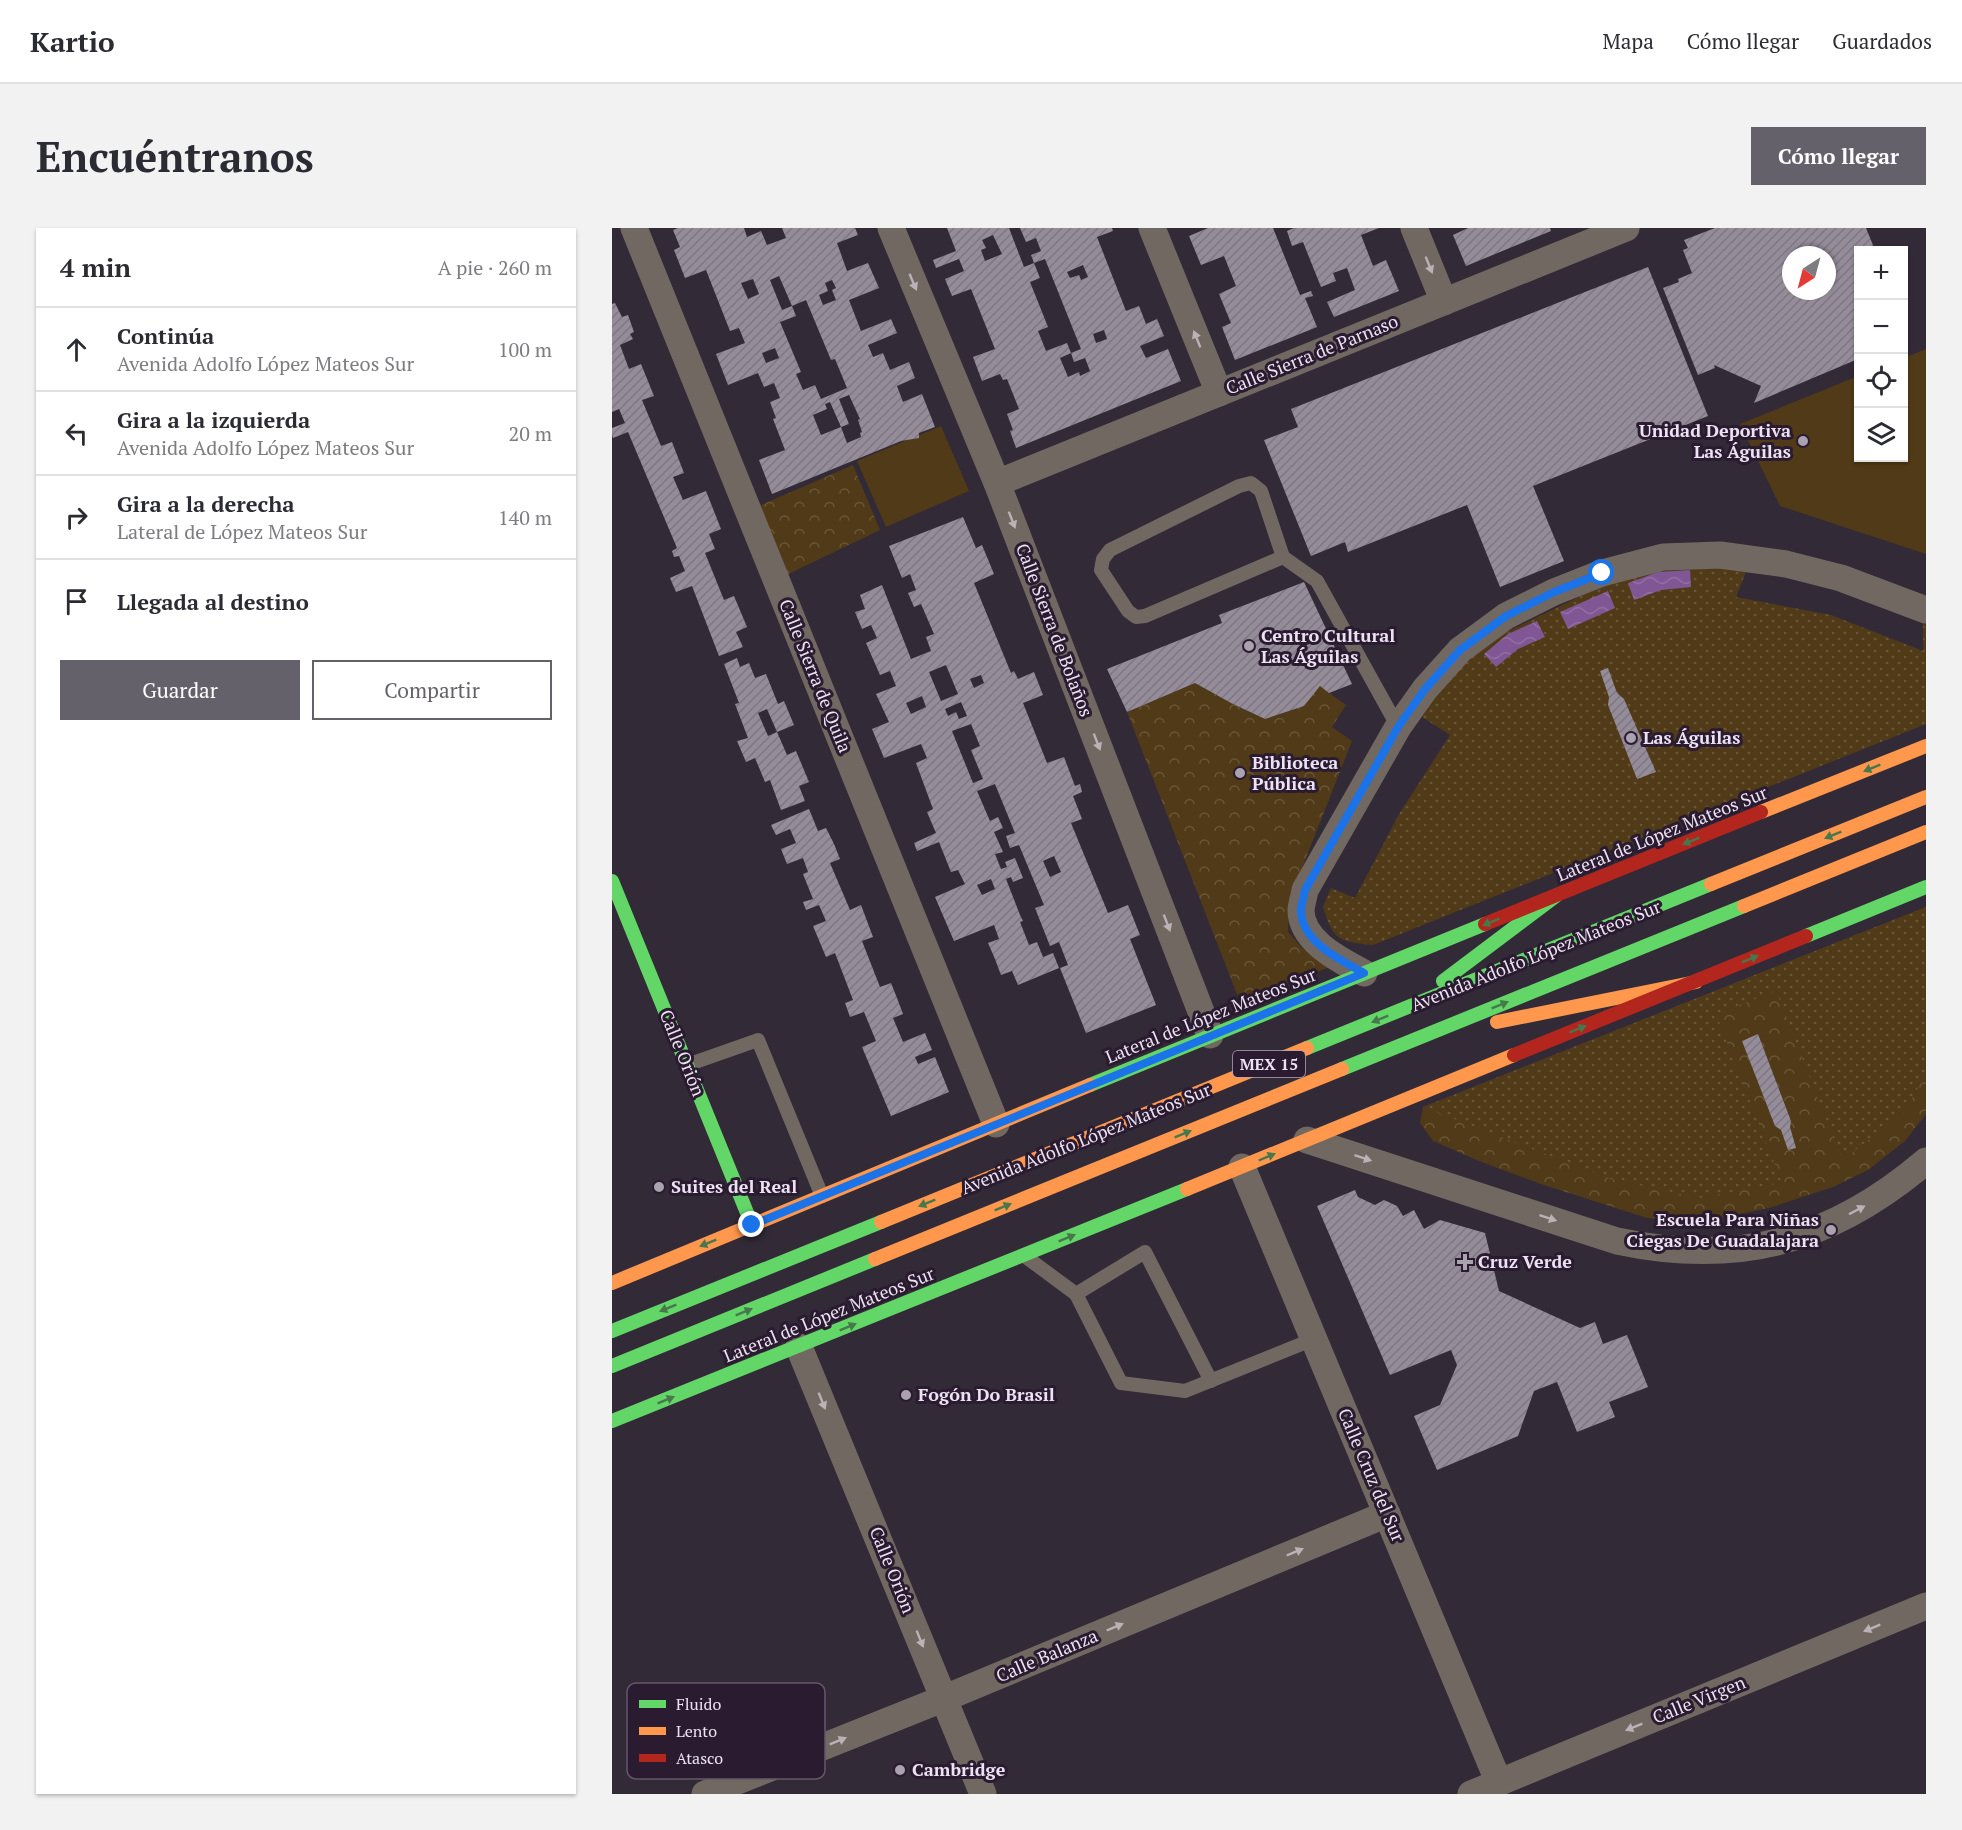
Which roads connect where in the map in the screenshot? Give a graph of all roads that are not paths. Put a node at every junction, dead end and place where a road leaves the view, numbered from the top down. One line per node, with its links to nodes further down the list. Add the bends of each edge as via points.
1 (634, 228): 24 (street, Calle Sierra de Quila)
2 (891, 228): 8 (street, Calle Sierra de Bolaños, one-way to 8)
3 (1152, 228): 7 (street, one-way to 3)
4 (1414, 228): 6 (street, one-way to 6)
5 (1626, 228): 6 (street, Calle Sierra de Parnaso)
6 (1444, 302): 7 (street, Calle Sierra de Parnaso)
7 (1219, 393): 8 (street, Calle Sierra de Parnaso)
8 (997, 483): 21 (street, Calle Sierra de Bolaños, one-way to 21)
9 (1283, 557): 9 (lane, via 1261,491 1251,483 1110,550 1101,570 1128,611 1141,617); 11 (lane, via 1317,580)
10 (1926, 610): 11 (street, via 1841,578 1786,564 1720,555 1663,557 1602,573 1506,616 1460,650)
11 (1398, 727): 18 (street, via 1305,890 1301,910 1306,929 1318,944)
12 (1926, 746): 17 (main road, Lateral de López Mateos Sur, one-way to 17)
13 (1926, 797): 20 (main road, Avenida Adolfo López Mateos Sur / MEX 15, one-way to 20)
14 (1926, 832): 22 (main road, Avenida Adolfo López Mateos Sur / MEX 15, one-way to 14)
15 (612, 881): 23 (main road, Calle Orión)
16 (1926, 887): 19 (main road, Lateral de López Mateos Sur, one-way to 16)
17 (1556, 896): 18 (main road, Lateral de López Mateos Sur, one-way to 18); 20 (main road)
18 (1364, 973): 21 (main road, Lateral de López Mateos Sur)
19 (1696, 982): 22 (main road); 25 (main road, Lateral de López Mateos Sur, one-way to 19)
20 (1407, 1008): 33 (main road, Avenida Adolfo López Mateos Sur / MEX 15, one-way to 33)
21 (1210, 1035): 24 (main road, Lateral de López Mateos Sur)
22 (1416, 1039): 36 (main road, Avenida Adolfo López Mateos Sur / MEX 15, one-way to 22)
23 (687, 1065): 28 (lane, via 758,1040); 29 (main road, Calle Orión)
24 (996, 1124): 28 (main road, Lateral de López Mateos Sur)
25 (1307, 1140): 26 (street, one-way to 26, via 1617,1241 1685,1251 1722,1252 1758,1247 1833,1224 1869,1204); 27 (main road, Lateral de López Mateos Sur, one-way to 25)
26 (1926, 1161)
27 (1242, 1167): 30 (main road, Lateral de López Mateos Sur, one-way to 27); 34 (street, Calle Cruz del Sur)
28 (822, 1196): 29 (main road, Lateral de López Mateos Sur)
29 (752, 1225): 31 (main road, Lateral de López Mateos Sur, one-way to 31)
30 (1024, 1256): 32 (lane); 35 (main road, Lateral de López Mateos Sur, one-way to 30)
31 (612, 1283)
32 (1076, 1294): 37 (lane, via 1121,1383 1185,1391); 37 (lane, via 1145,1252)
33 (612, 1331)
34 (1314, 1339): 37 (lane); 39 (street, Calle Cruz del Sur)
35 (799, 1347): 38 (main road, Lateral de López Mateos Sur, one-way to 35); 41 (street, Calle Orión, one-way to 41)
36 (612, 1366)
37 (1211, 1381)
38 (612, 1421)
39 (1387, 1514): 41 (street, Calle Balanza, one-way to 39); 44 (street, Calle Cruz del Sur)
40 (1926, 1606): 44 (street, Calle Virgen, one-way to 44)
41 (945, 1698): 42 (street, Calle Balanza, one-way to 41); 46 (street, Calle Orión)
42 (825, 1746)
43 (742, 1779): 45 (street, Calle Balanza, one-way to 43)
44 (1499, 1783): 47 (street, Calle Virgen)
45 (705, 1794)
46 (983, 1794)
47 (1471, 1794)

